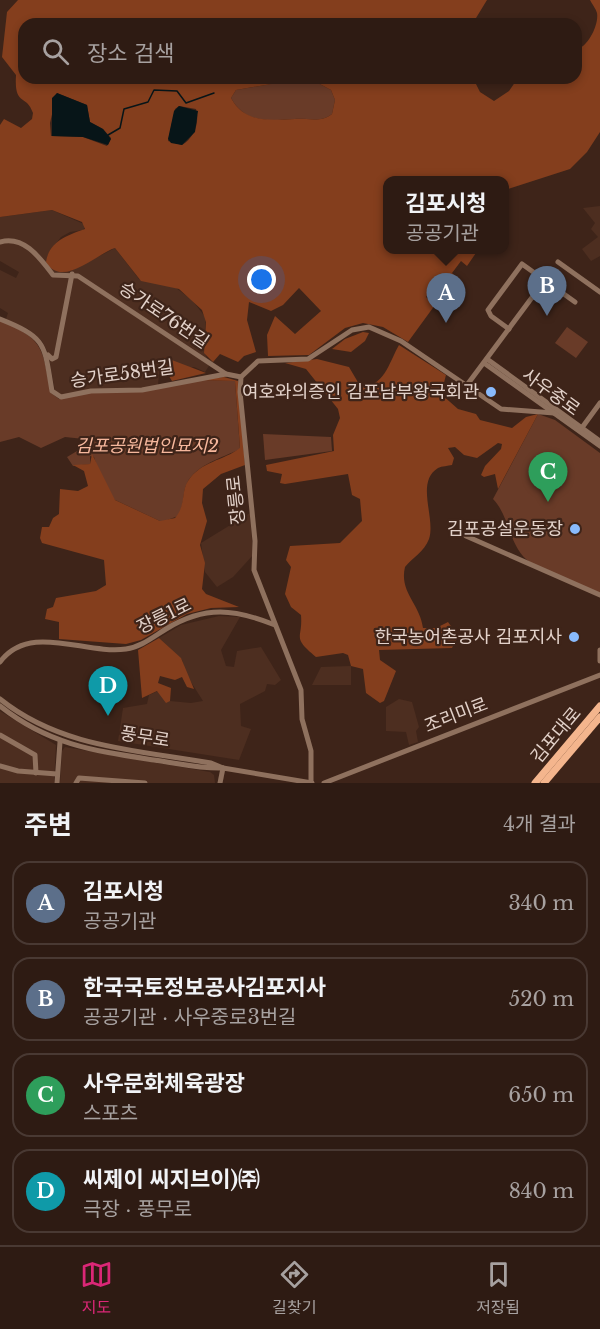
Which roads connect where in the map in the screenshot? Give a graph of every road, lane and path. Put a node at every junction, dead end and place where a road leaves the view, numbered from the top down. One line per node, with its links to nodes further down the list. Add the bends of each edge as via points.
1 (0, 242): 3 (street, 승가로76번길, via 10,239 21,244 39,257 53,275)
2 (558, 262): 5 (street)
3 (72, 274): 9 (street, via 56,357); 11 (street, 승가로76번길)
4 (545, 280): 6 (street); 8 (street); 8 (street, via 522,264 490,307 490,316)
5 (600, 292)
6 (575, 302)
7 (0, 319): 9 (street, 승가로58번길, via 30,333)
8 (509, 329): 10 (street)
9 (47, 355): 11 (street, 승가로58번길, via 52,391 61,397 91,391 142,390)
10 (486, 361): 13 (street); 15 (street, 사우중로); 16 (street, 사우중로)
11 (226, 374): 12 (street, 승가로76번길)
12 (241, 377): 13 (street, via 258,361 308,359 352,330 369,327 394,336); 21 (street, 장릉로, via 254,570)
13 (467, 385): 15 (street, via 506,411)
14 (600, 404): 16 (street)
15 (554, 413): 16 (street, 사우중로)
16 (581, 430): 17 (street, 사우중로); 18 (street, 사우중로)
17 (600, 441)
18 (600, 446)
19 (466, 536): 20 (street)
20 (600, 596)
21 (275, 625): 23 (street, 장릉1로, via 238,612 208,613 182,620 132,648 111,650 35,642 12,650); 41 (street, 장릉로, via 303,694 302,719 309,741)
22 (600, 650): 24 (street)
23 (0, 662)
24 (600, 662)
25 (600, 675): 42 (street, 조리미로)
26 (0, 699): 33 (street, 풍무로, via 37,723 75,740)
27 (0, 706): 31 (street, 풍무로)
28 (600, 706): 43 (main road, 김포대로)
29 (600, 717): 44 (main road, 김포대로)
30 (0, 735): 34 (street, via 37,757)
31 (60, 742): 33 (street, 풍무로, via 99,752); 35 (street)
32 (0, 766): 34 (street)
33 (223, 768): 40 (street); 41 (street, 풍무로)
34 (36, 773): 35 (street)
35 (57, 774): 37 (street)
36 (129, 782): 38 (street, via 79,778); 39 (street)
37 (57, 783)
38 (76, 783)
39 (145, 783)
40 (221, 783)
41 (311, 783)
42 (324, 783)
43 (535, 783)
44 (544, 783)

